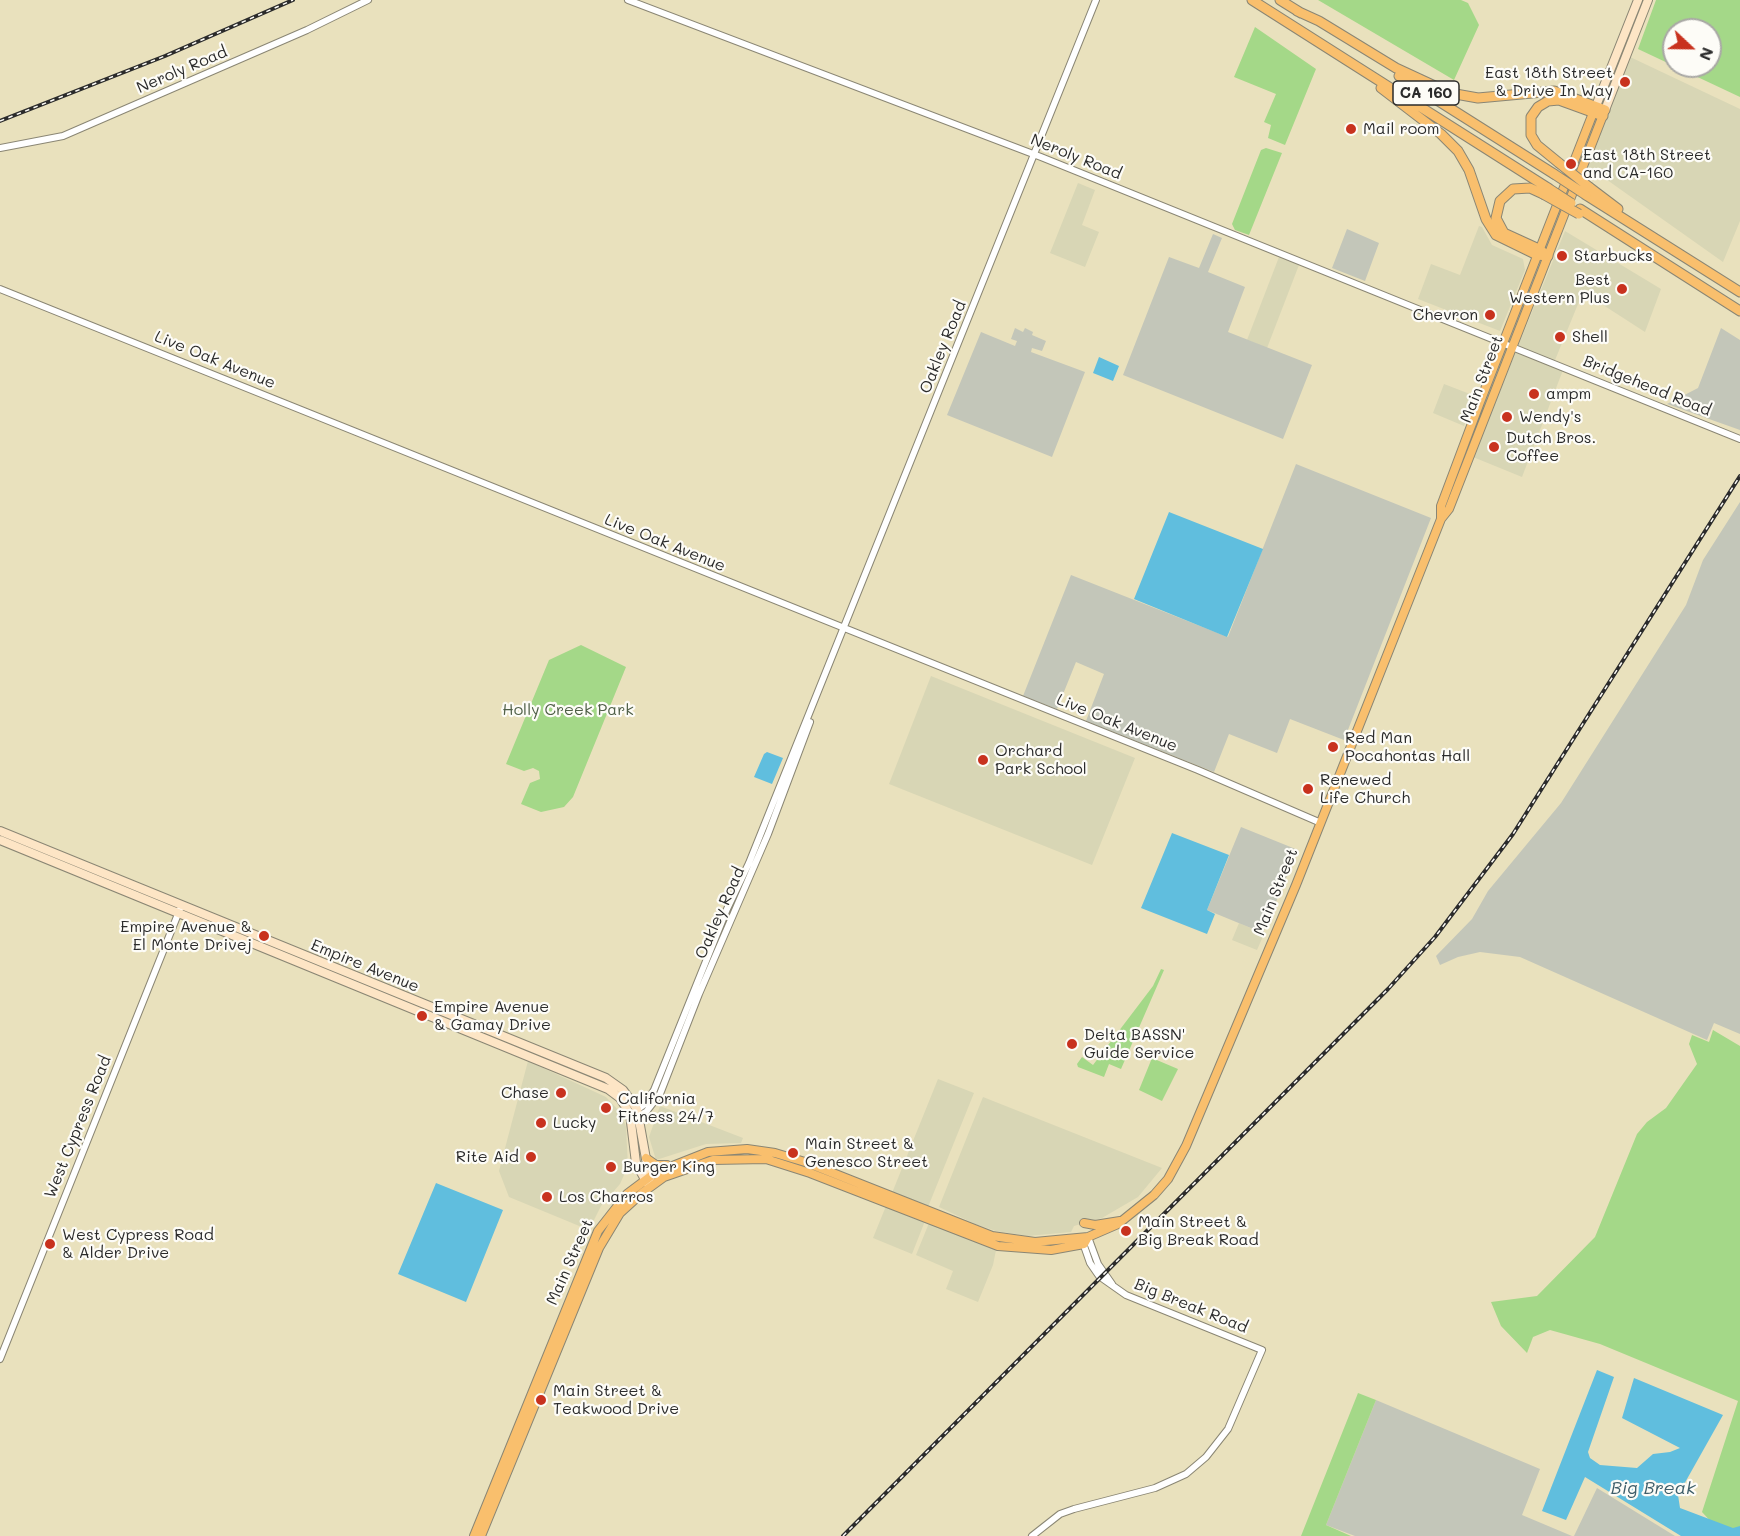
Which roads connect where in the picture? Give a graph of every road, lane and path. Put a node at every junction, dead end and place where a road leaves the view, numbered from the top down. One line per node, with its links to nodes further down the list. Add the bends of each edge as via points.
1 (368, 0): 11 (street, Neroly Road, via 63,136)
2 (628, 0): 12 (street, Neroly Road)
3 (1096, 0): 12 (street, Oakley Road)
4 (1252, 0): 9 (highway, CA 160)
5 (1280, 0): 8 (highway, CA 160)
6 (1638, 0): 10 (main road)
7 (1648, 0): 10 (main road)
8 (1297, 11): 10 (highway, via 1396,68 1450,93 1478,98 1554,91); 14 (highway, CA 160, bridge, via 1554,174)
9 (1337, 54): 13 (highway, CA 160); 15 (highway, via 1453,145 1469,170 1492,230 1506,242)
10 (1599, 111): 14 (highway, bridge, via 1559,100 1548,101 1534,111 1530,128 1533,141); 15 (main road, Main Street); 16 (main road, Main Street)
11 (0, 147)
12 (1035, 154): 20 (street, Neroly Road); 22 (street, Oakley Road)
13 (1546, 191): 15 (highway, via 1513,189 1496,211 1504,233); 19 (highway, CA 160, bridge)
14 (1588, 191): 18 (highway, CA 160)
15 (1538, 252): 16 (highway); 20 (main road, Main Street)
16 (1548, 255): 20 (main road, Main Street)
17 (0, 289): 22 (street, Live Oak Avenue)
18 (1740, 292)
19 (1740, 311)
20 (1507, 344): 21 (street, Bridgehead Road); 23 (main road, Main Street, via 1449,509 1441,519)
21 (1740, 439)
22 (844, 629): 23 (street, Live Oak Avenue); 29 (street, Oakley Road, via 814,704 792,776 660,1094 652,1106)
23 (1321, 822): 33 (main road, Main Street, via 1186,1146 1168,1179)
24 (0, 831): 26 (main road, Empire Avenue)
25 (0, 840): 26 (main road, Empire Avenue)
26 (180, 909): 27 (main road, Empire Avenue); 28 (main road, Empire Avenue); 36 (street, West Cypress Road)
27 (477, 1034): 28 (main road, via 482,1031); 29 (main road, Empire Avenue, via 608,1089)
28 (506, 1038): 29 (main road, Empire Avenue, via 611,1081 623,1090)
29 (634, 1115): 30 (main road); 32 (main road, via 634,1156)
30 (646, 1158): 31 (main road, via 656,1165); 32 (main road)
31 (670, 1165): 32 (main road, Main Street); 35 (main road, Main Street, via 727,1149 775,1153 992,1236 1037,1242)
32 (648, 1180): 35 (main road, Main Street, via 713,1160 766,1159 987,1244 1051,1250); 37 (main road, Main Street, via 611,1211 590,1247); 38 (main road, Main Street, via 620,1213 598,1248)
33 (1124, 1220): 34 (main road); 35 (main road, Main Street)
34 (1084, 1223)
35 (1084, 1239): 39 (street, Big Break Road, via 1095,1270 1125,1295 1262,1350 1228,1430 1186,1474 1155,1488 1060,1514)
36 (0, 1359)
37 (474, 1536)
38 (481, 1536)
39 (1032, 1536)

